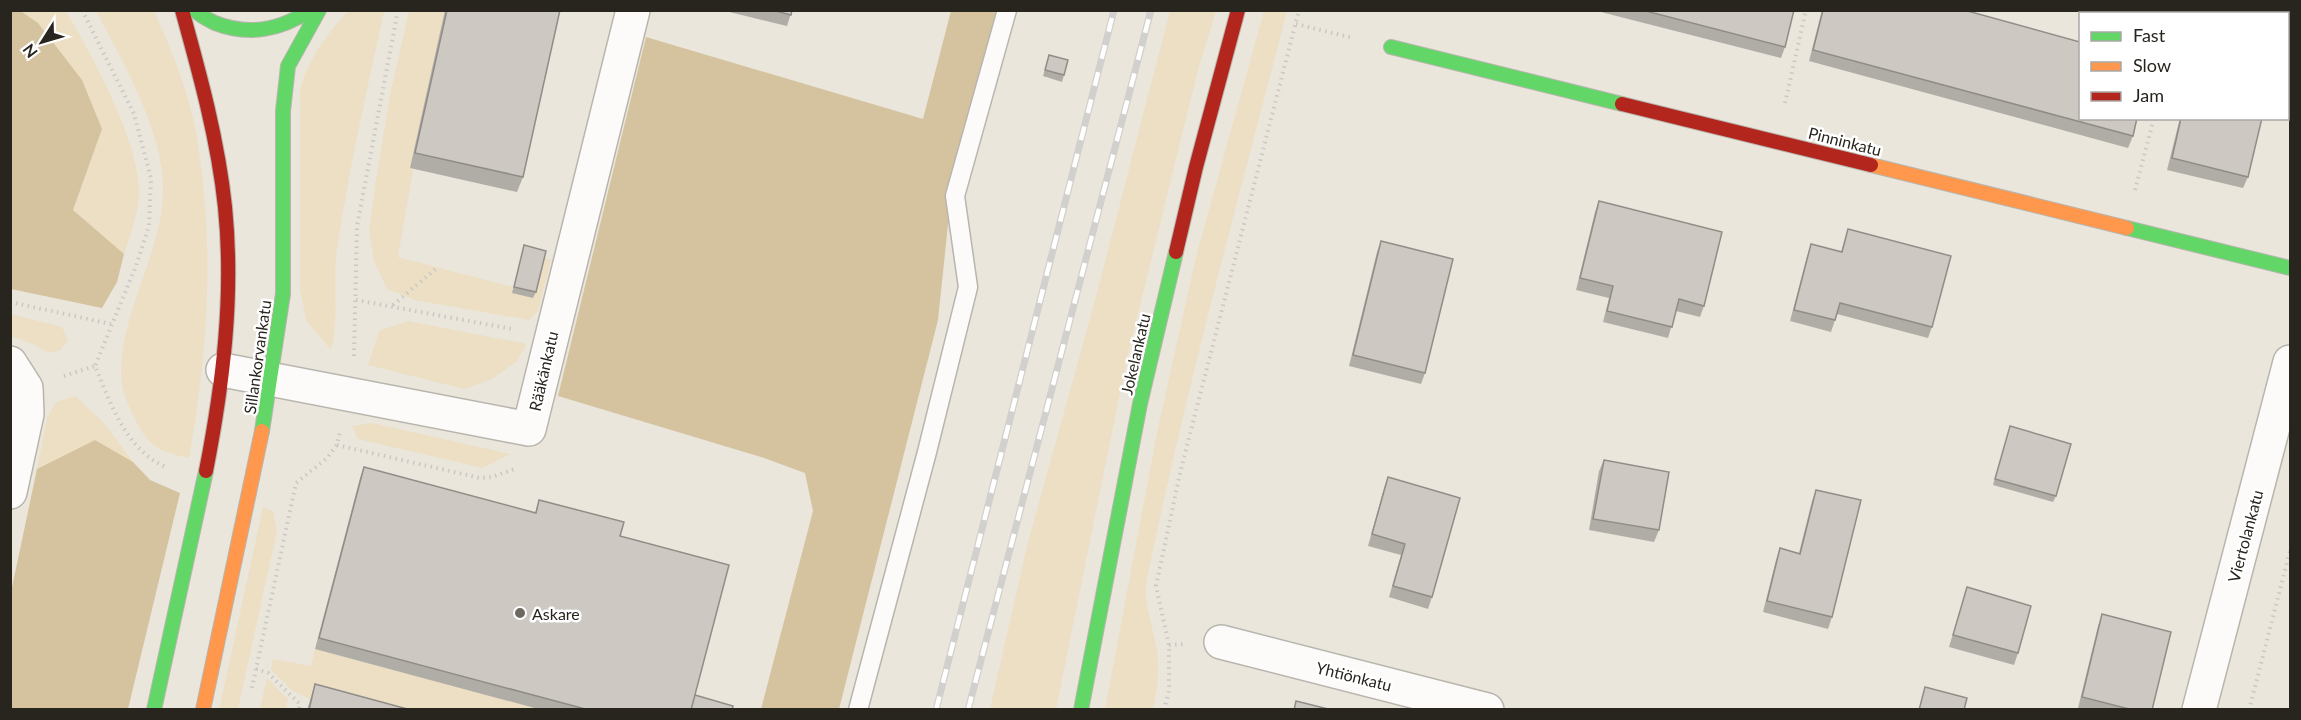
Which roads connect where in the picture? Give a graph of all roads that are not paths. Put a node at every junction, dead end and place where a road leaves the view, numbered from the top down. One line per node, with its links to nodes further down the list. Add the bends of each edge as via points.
1 (182, 10): 12 (street, Sillankorvankatu, via 213,128 224,201 228,271)
2 (195, 10): 3 (street, via 222,26 240,30 275,29)
3 (310, 10)
4 (319, 10): 14 (street, Sillankorvankatu, via 288,66 283,111 283,294)
5 (633, 10): 14 (street, Rääkänkatu, via 529,429)
6 (1017, 10): 8 (lane)
7 (1238, 10): 20 (street, Jokelankatu, via 1140,404)
8 (1004, 19): 19 (lane, via 955,196 968,287)
9 (1391, 47): 10 (street, Pinninkatu)
10 (2290, 268)
11 (2290, 362): 22 (street, Viertolankatu)
12 (223, 370): 14 (street, Rääkänkatu); 17 (street, Sillankorvankatu)
13 (18, 375): 15 (street, via 27,414)
14 (271, 380): 18 (street, Sillankorvankatu)
15 (10, 492)
16 (1221, 642): 21 (street, Yhtiönkatu)
17 (154, 710)
18 (203, 710)
19 (858, 710)
20 (1081, 710)
21 (1488, 710)
22 (2199, 710)

